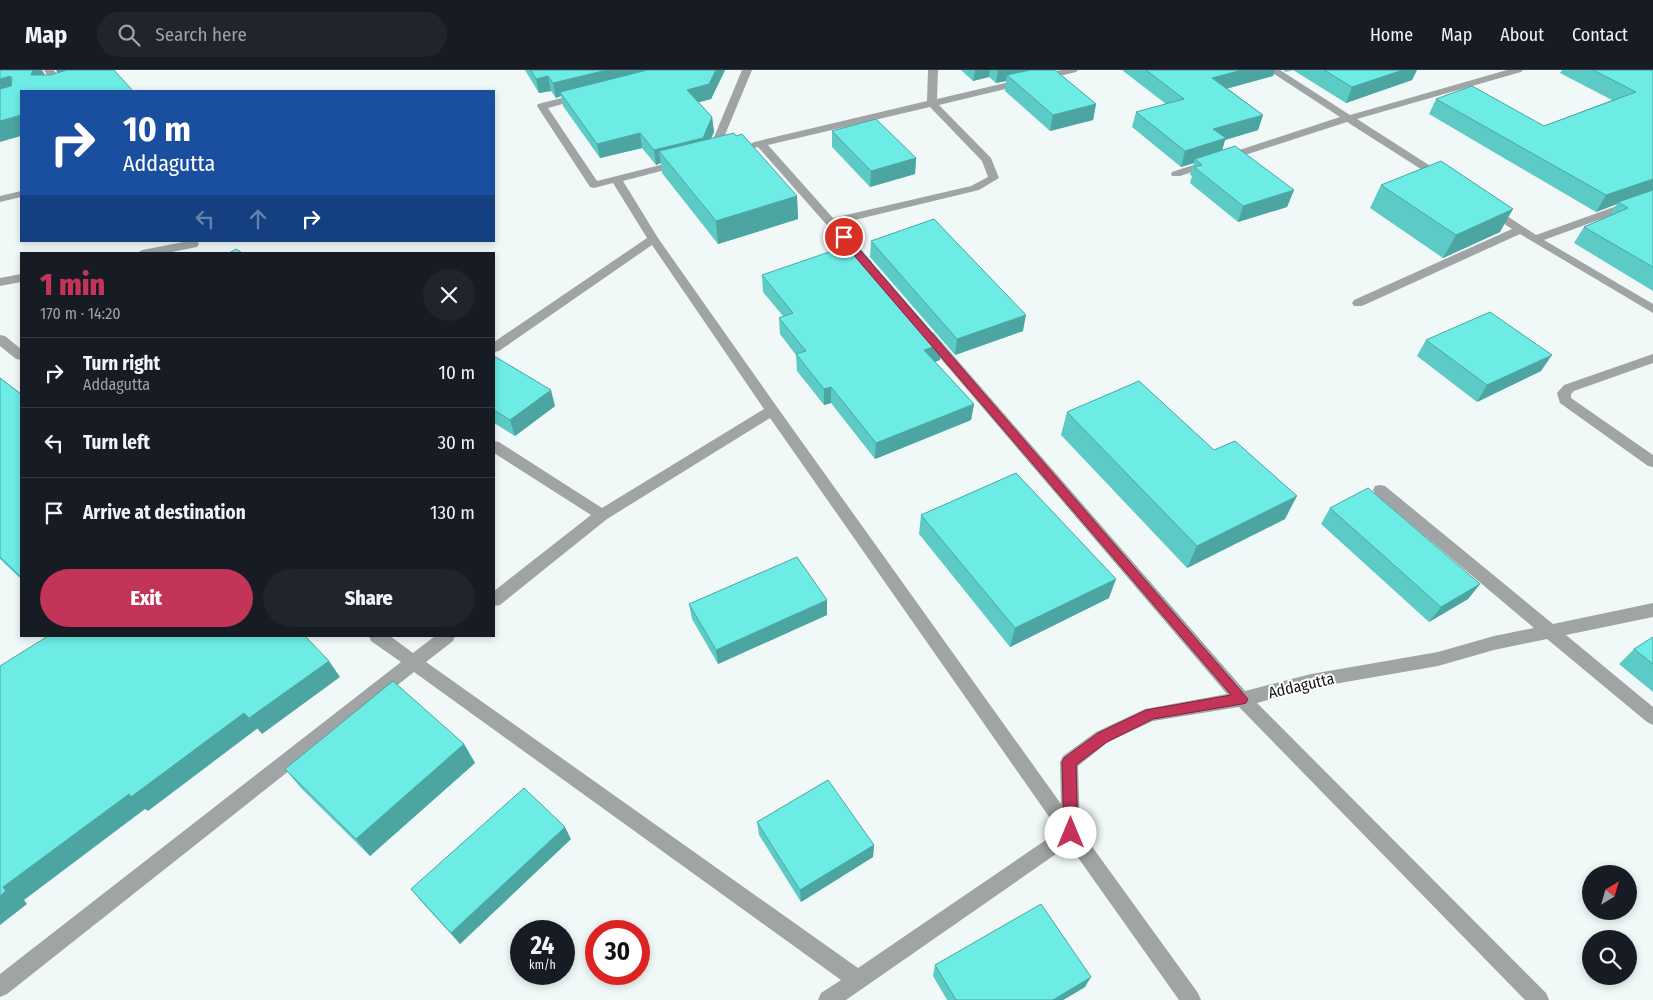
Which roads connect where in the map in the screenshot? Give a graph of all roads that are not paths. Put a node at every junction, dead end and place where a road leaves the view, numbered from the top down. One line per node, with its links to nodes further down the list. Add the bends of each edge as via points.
1 (49, 70): 7 (street, via 64,87)
2 (748, 70): 14 (street)
3 (934, 70): 9 (street)
4 (1074, 70): 9 (street)
5 (1273, 70): 10 (street)
6 (1518, 70): 10 (street)
7 (52, 90)
8 (588, 95): 16 (street, via 542,106 594,185)
9 (932, 103): 11 (street); 22 (street, via 987,160 994,178 975,188)
10 (1349, 118): 15 (street); 17 (street)
11 (760, 144): 12 (street); 22 (street)
12 (744, 148)
13 (728, 151): 14 (street)
14 (702, 158): 16 (street)
15 (1176, 174)
16 (616, 179): 24 (street)
17 (1455, 187)
18 (20, 194): 20 (street)
19 (1653, 196): 25 (street)
20 (0, 199)
21 (1480, 203): 23 (street)
22 (831, 222): 28 (street)
23 (1521, 229): 25 (street); 31 (street)
24 (653, 239): 35 (street); 38 (street)
25 (1535, 239): 32 (street)
26 (194, 244): 27 (street)
27 (152, 252)
28 (876, 275)
29 (20, 278): 30 (street)
30 (0, 282)
31 (1358, 303)
32 (1653, 310)
33 (922, 328): 49 (street)
34 (0, 339): 36 (street)
35 (495, 347)
36 (20, 355)
37 (1653, 358): 40 (street, via 1564,392 1565,400)
38 (772, 410): 42 (street); 51 (street)
39 (495, 447): 42 (street)
40 (1653, 462)
41 (1380, 490): 45 (street)
42 (602, 515): 43 (street)
43 (495, 599)
44 (1653, 610): 45 (street, Addagutta)
45 (1551, 631): 49 (street, Addagutta, via 1438,659 1320,680); 50 (street)
46 (378, 637): 48 (street)
47 (446, 637): 48 (street)
48 (413, 663): 52 (street); 53 (street)
49 (1242, 699): 51 (street, Addagutta, via 1151,714 1102,737 1069,762); 56 (street)
50 (1653, 717)
51 (1071, 833): 52 (street); 55 (street)
52 (858, 980): 54 (street)
53 (0, 987)
54 (828, 1000)
55 (1190, 1000)
56 (1539, 1000)

